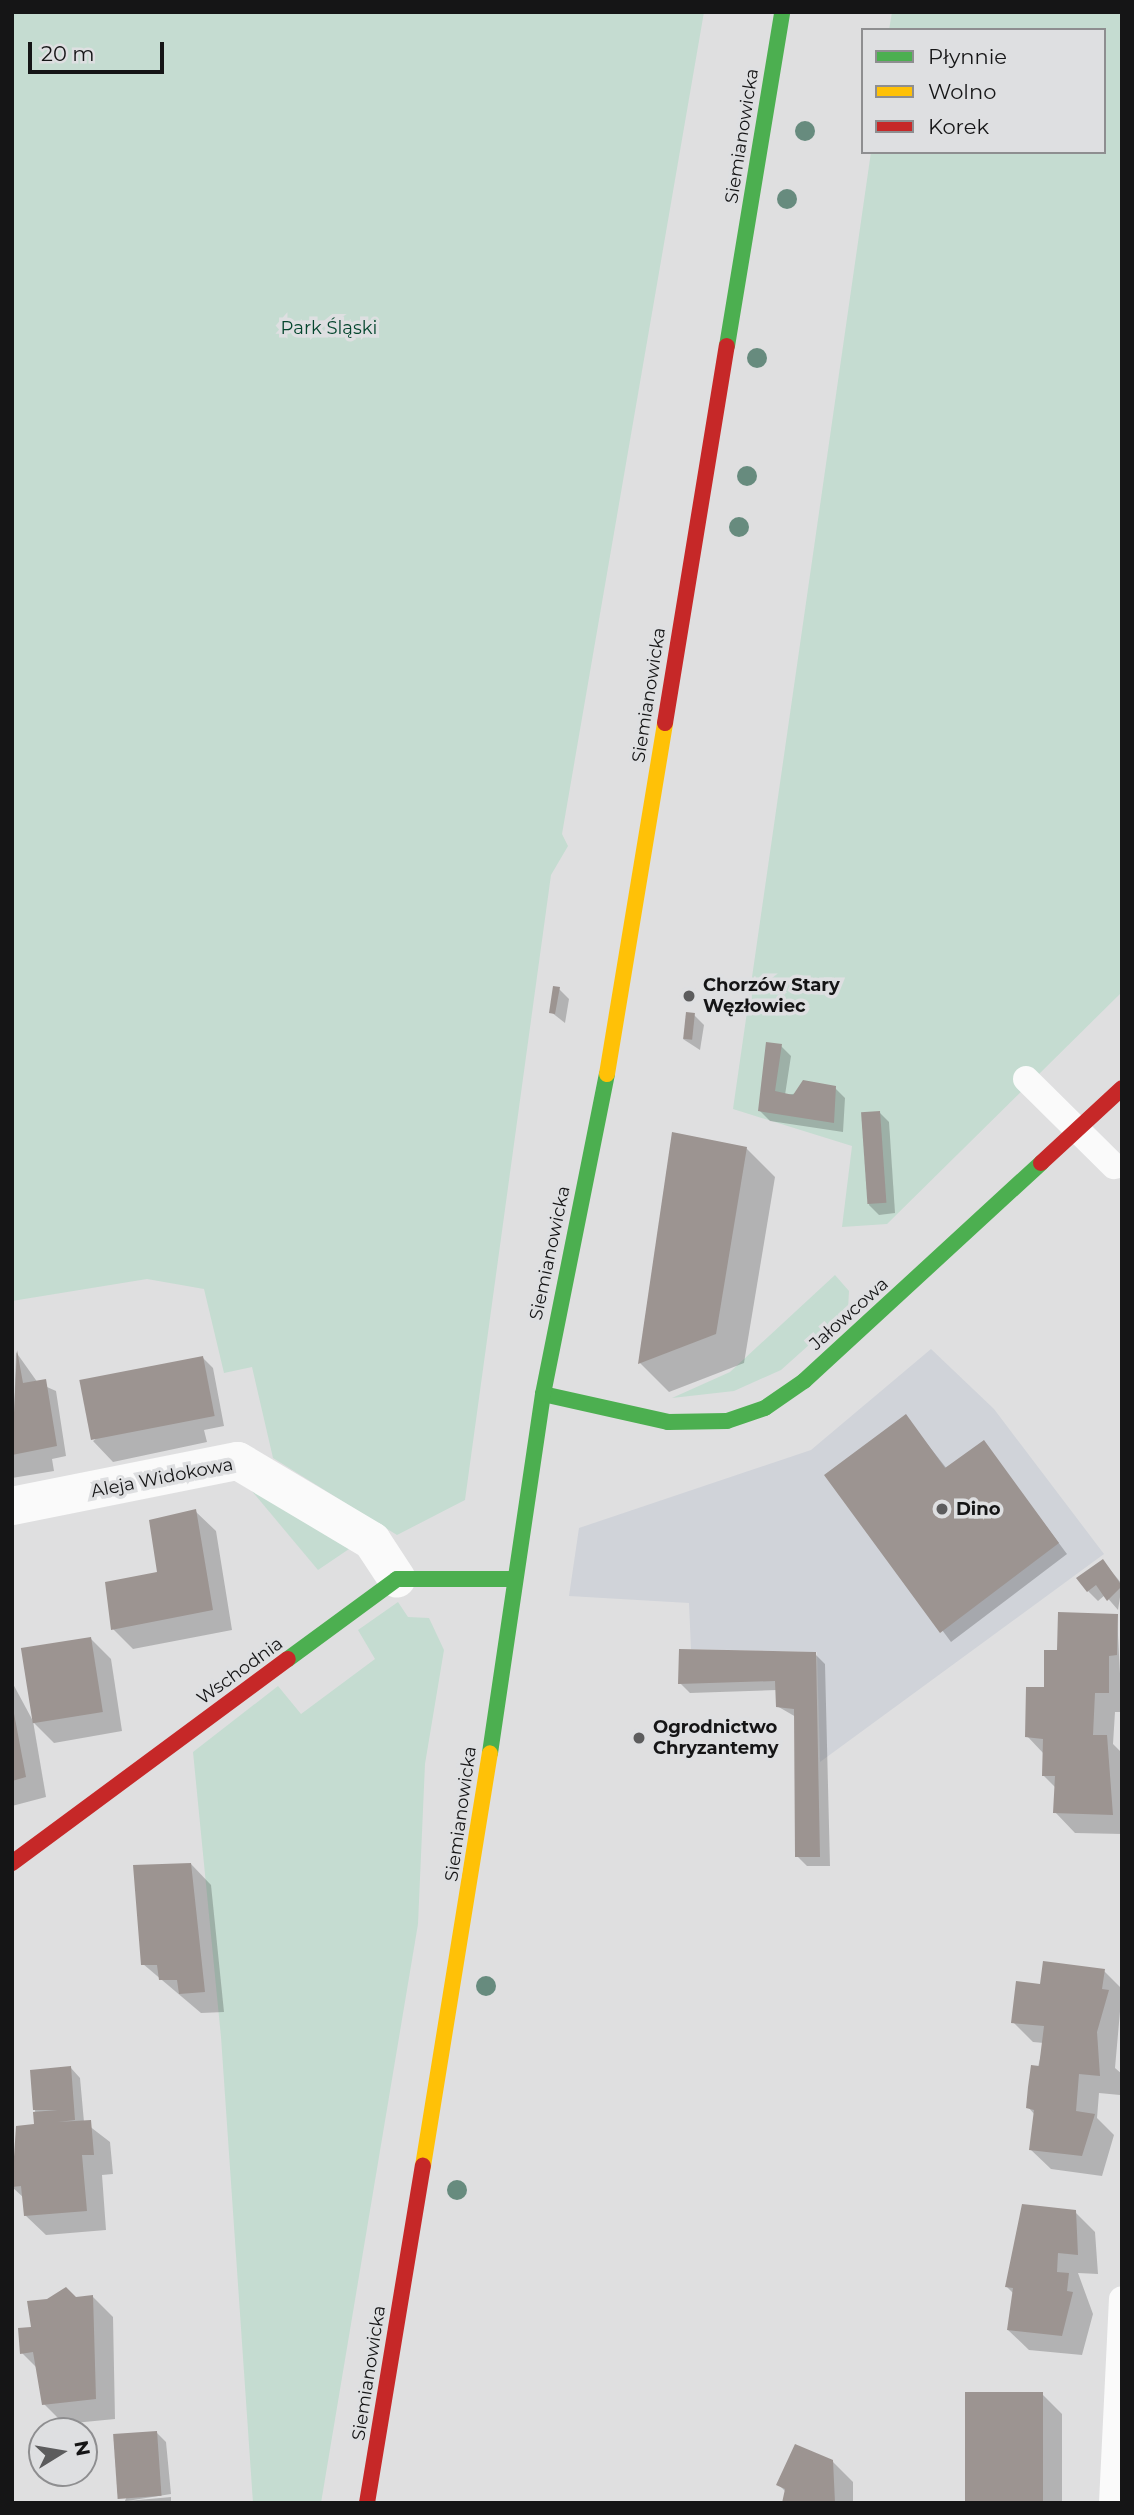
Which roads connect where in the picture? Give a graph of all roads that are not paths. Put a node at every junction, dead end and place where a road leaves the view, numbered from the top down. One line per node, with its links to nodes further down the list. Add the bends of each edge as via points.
1 (782, 12): 6 (street, Siemianowicka, via 603,1096)
2 (1026, 1079): 4 (lane)
3 (1122, 1088): 4 (street, Jałowcowa)
4 (1076, 1131): 5 (lane); 6 (street, Jałowcowa, via 804,1381 765,1408 727,1421 668,1422)
5 (1114, 1166)
6 (543, 1394): 9 (street, Siemianowicka)
7 (12, 1506): 8 (street, Aleja Widokowa, via 238,1461 372,1541)
8 (397, 1579): 9 (street); 10 (street, Wschodnia)
9 (512, 1579): 12 (street, Siemianowicka, via 480,1824)
10 (12, 1863)
11 (1122, 2299): 13 (lane)
12 (367, 2503)
13 (1112, 2503)

